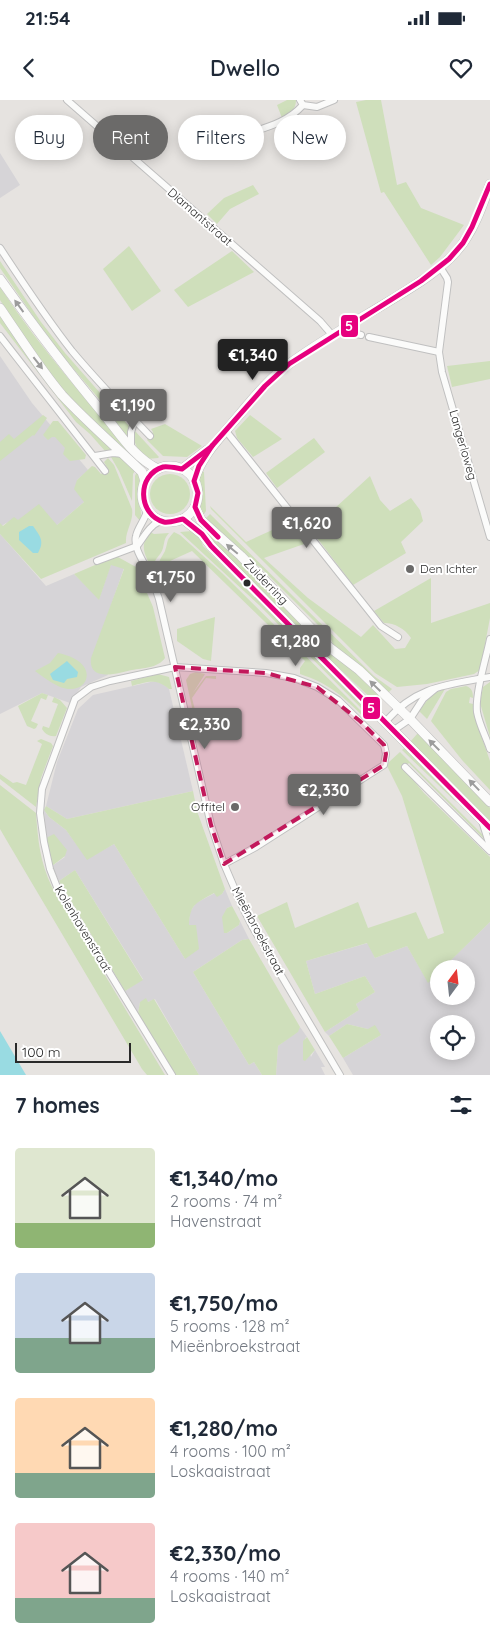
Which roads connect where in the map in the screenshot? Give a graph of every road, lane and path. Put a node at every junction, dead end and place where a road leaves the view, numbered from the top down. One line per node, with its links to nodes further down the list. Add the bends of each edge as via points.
1 (66, 100): 14 (street, Diamantstraat)
2 (334, 100): 3 (street, via 318,106)
3 (301, 102): 4 (street, via 294,115)
4 (264, 127)
5 (490, 184): 6 (main road)
6 (487, 200): 8 (main road, via 457,251)
7 (0, 248): 17 (street, via 71,350)
8 (440, 267): 11 (main road); 16 (street, Langerloweg, via 448,282)
9 (0, 279): 21 (main road, one-way to 9)
10 (0, 308): 21 (main road, one-way to 21, via 19,339 62,394 90,423)
11 (346, 328): 12 (street); 14 (main road)
12 (361, 335)
13 (0, 336): 22 (street)
14 (333, 336): 18 (main road, via 279,372)
15 (369, 337): 16 (street)
16 (439, 352): 32 (street, Langerloweg)
17 (135, 420): 19 (street); 21 (street)
18 (226, 431): 20 (main road); 35 (street, via 381,626)
19 (150, 436)
20 (211, 447): 24 (main road); 27 (main road)
21 (128, 451): 22 (street); 23 (main road); 26 (main road)
22 (94, 456): 25 (street)
23 (158, 469): 24 (main road, via 169,466); 26 (main road)
24 (182, 469): 27 (main road)
25 (105, 470)
26 (145, 481): 29 (main road, via 142,496)
27 (194, 481): 28 (main road, via 198,493)
28 (195, 507): 30 (main road); 41 (main road, Zuiderring, one-way to 28, via 359,670 329,647 241,556 201,520)
29 (147, 511): 31 (main road); 33 (street, via 137,531)
30 (183, 519): 31 (main road); 43 (main road, Zuiderring, via 202,534)
31 (160, 521): 33 (street)
32 (490, 537)
33 (137, 546): 34 (street); 37 (street, Mieënbroekstraat, via 159,599)
34 (97, 561)
35 (398, 637)
36 (490, 639): 39 (street)
37 (174, 667): 52 (street, Mieënbroekstraat, via 211,825); 52 (street, Kolenhavenstraat, via 294,678 338,700 384,745 384,765); 53 (street, Kolenhavenstraat, via 91,687 75,699 42,789 40,814 50,869 57,887)
38 (490, 677): 39 (street)
39 (482, 678): 40 (street); 45 (street, via 477,694 478,714)
40 (439, 687): 41 (street, via 418,694); 42 (street, via 424,699)
41 (398, 708): 42 (main road, Zuiderring); 43 (street)
42 (410, 720): 44 (street); 47 (main road, Zuiderring, one-way to 42)
43 (386, 721): 44 (main road, Zuiderring)
44 (394, 730): 48 (main road, Zuiderring)
45 (490, 748)
46 (405, 766): 51 (street)
47 (490, 802)
48 (482, 820): 49 (main road, Zuiderring); 50 (street)
49 (490, 828)
50 (490, 846)
51 (490, 851)
52 (224, 864): 54 (street, Mieënbroekstraat, via 252,926)
53 (172, 1075)
54 (340, 1075)

